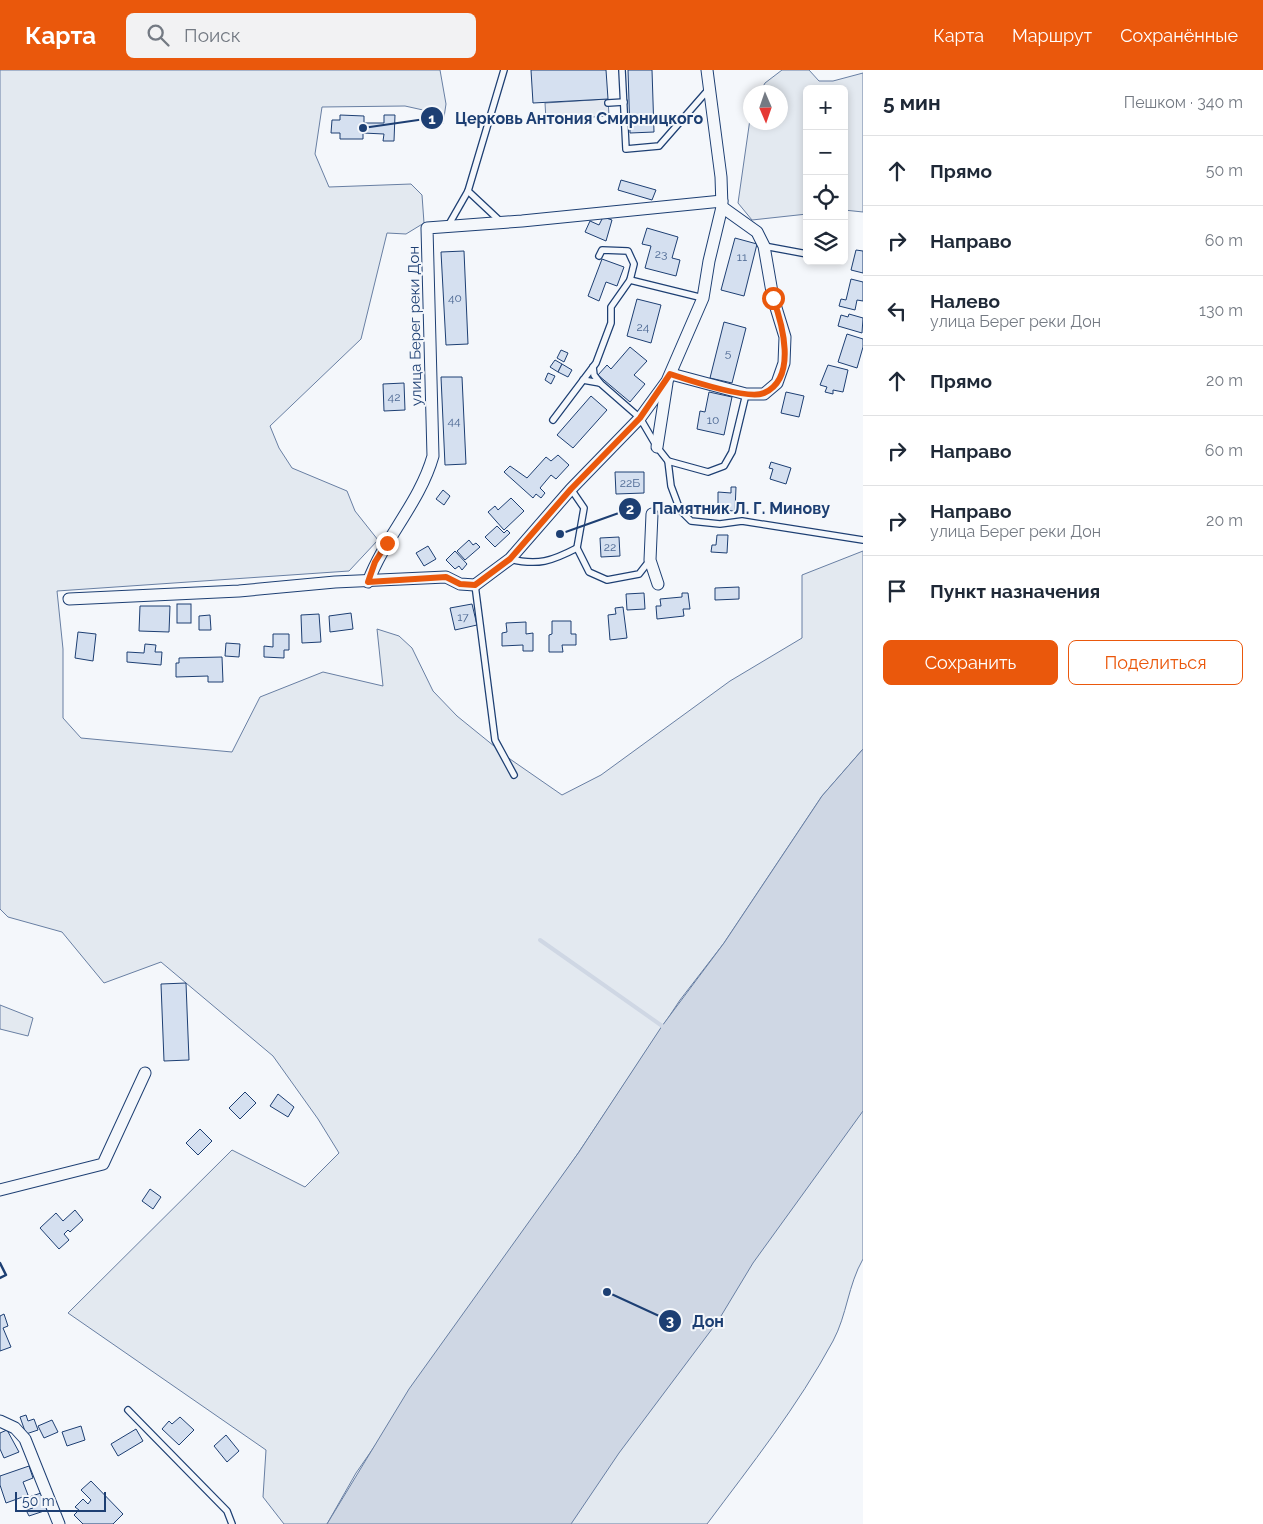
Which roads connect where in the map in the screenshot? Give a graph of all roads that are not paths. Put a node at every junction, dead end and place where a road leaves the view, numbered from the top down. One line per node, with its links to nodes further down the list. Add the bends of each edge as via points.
1 (504, 70): 7 (lane)
2 (622, 70): 5 (lane)
3 (707, 70): 4 (street)
4 (708, 90): 5 (lane, via 659,146 626,149); 8 (street)
5 (624, 102): 6 (lane)
6 (608, 103)
7 (468, 191): 9 (lane); 10 (lane)
8 (722, 204): 9 (street, улица Берег реки Дон); 11 (street, via 757,232); 15 (street)
9 (502, 222): 10 (street, улица Берег реки Дон)
10 (447, 228): 31 (street, улица Берег реки Дон, via 427,228 433,456 426,480 375,562)
11 (764, 246): 12 (lane); 20 (street, via 773,298 785,338 784,364 777,383 764,394)
12 (803, 253)
13 (599, 256): 14 (lane, via 602,250 628,251 634,264)
14 (630, 280): 15 (lane); 16 (lane, via 611,306 611,323)
15 (703, 298): 17 (street)
16 (592, 367): 18 (lane); 19 (lane)
17 (669, 377): 20 (street); 21 (street); 23 (street)
18 (583, 380): 19 (lane); 22 (lane)
19 (600, 383): 21 (lane)
20 (746, 394): 24 (lane, via 732,452 724,466 708,472)
21 (640, 418): 23 (lane); 25 (street)
22 (552, 420)
23 (657, 447): 24 (lane)
24 (668, 461): 27 (lane, via 680,510 691,521 720,524 742,521)
25 (571, 489): 28 (lane, via 584,508); 29 (street)
26 (652, 514): 30 (street)
27 (863, 540)
28 (577, 548): 29 (lane, via 551,561 527,563); 30 (lane, via 589,572 607,580 639,574)
29 (510, 559): 33 (street)
30 (650, 560): 32 (street)
31 (368, 582): 33 (street, via 446,577 460,584); 34 (street)
32 (658, 584)
33 (475, 585): 35 (lane, via 495,740)
34 (70, 599)
35 (514, 775)
36 (145, 1073): 37 (street, via 103,1164)
37 (0, 1190)
38 (128, 1410): 41 (lane, via 227,1511)
39 (0, 1421): 40 (street, via 15,1428 26,1439)
40 (59, 1524)
41 (232, 1524)

